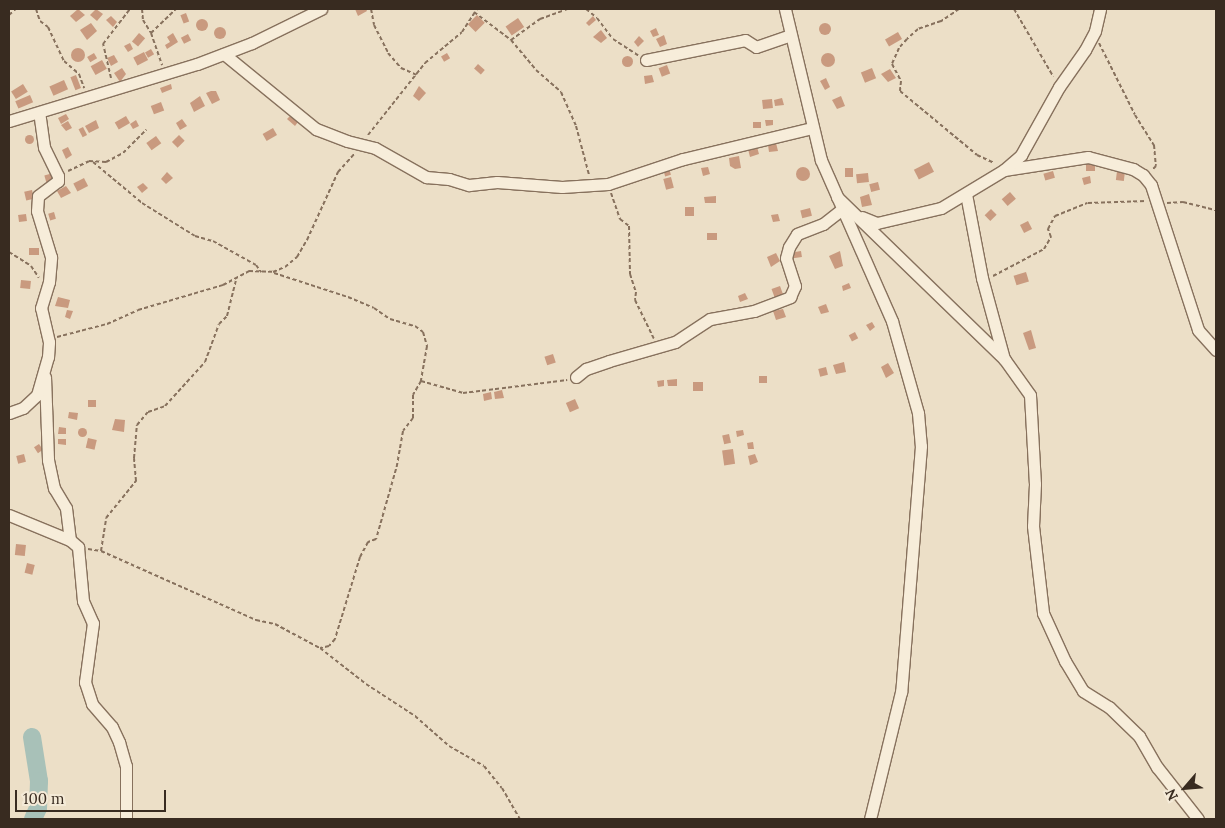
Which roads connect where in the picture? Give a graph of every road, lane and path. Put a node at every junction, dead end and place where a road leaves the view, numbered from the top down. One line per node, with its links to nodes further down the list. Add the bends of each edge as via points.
1 (16, 9): 16 (path)
2 (36, 9): 27 (path, via 64,61 79,74)
3 (130, 9): 26 (path, via 103,44)
4 (142, 9): 18 (path, via 143,20)
5 (176, 9): 18 (path)
6 (321, 9): 21 (street)
7 (371, 9): 24 (path, via 374,25 388,53 401,68)
8 (477, 9): 15 (path)
9 (567, 9): 20 (path, via 540,19)
10 (586, 9): 22 (path, via 613,39)
11 (785, 9): 19 (street)
12 (959, 9): 34 (path, via 941,21 918,29 899,48 892,64 901,81 900,91 977,155)
13 (1014, 9): 25 (path)
14 (1100, 9): 17 (street)
15 (474, 12): 20 (path); 24 (path, via 462,32 425,63)
16 (9, 15)
17 (1095, 31): 25 (street); 38 (path, via 1134,114 1154,144 1156,166 1151,172)
18 (151, 32): 23 (path)
19 (790, 34): 22 (street, via 756,47 745,40); 30 (street)
20 (511, 40): 37 (path, via 536,70 561,92 570,107)
21 (224, 54): 23 (street); 32 (street, via 316,129 346,141)
22 (646, 60)
23 (164, 74): 26 (street)
24 (416, 75): 32 (path, via 373,126)
25 (1059, 87): 34 (street, via 1020,155)
26 (112, 90): 27 (street)
27 (88, 97): 28 (street)
28 (39, 112): 29 (street); 35 (street, via 42,136)
29 (9, 121)
30 (812, 128): 36 (street, via 683,159); 40 (street)
31 (146, 130): 33 (path, via 123,153 106,162)
32 (364, 144): 37 (street, via 415,173 468,185 497,182 562,187); 47 (path, via 328,188 296,257)
33 (93, 162): 35 (path, via 64,173); 46 (path, via 142,203 195,236 213,241 256,265)
34 (1004, 170): 38 (street, via 1088,157 1133,169 1144,175); 39 (street)
35 (58, 182): 50 (street, via 38,196 38,217 51,258 51,273)
36 (608, 184): 37 (street); 52 (path, via 620,219 629,226 630,274 638,310)
37 (593, 185)
38 (1151, 185): 41 (street)
39 (966, 194): 44 (street, via 941,208 902,220 877,223); 48 (street)
40 (834, 195): 42 (street); 44 (street)
41 (1156, 204): 43 (path, via 1183,202); 48 (path, via 1147,201 1088,203 1055,216 1048,228 1051,237 1044,249 993,277); 53 (street, via 1198,330)
42 (841, 210): 52 (street, via 824,224 797,234 789,247 786,258 796,286 790,297 754,311 710,319 675,342); 65 (street, via 892,320 913,384 921,446 901,692)
43 (1216, 210)
44 (857, 215): 54 (street)
45 (9, 252): 50 (path, via 31,266)
46 (261, 272): 47 (path); 49 (path, via 249,271)
47 (273, 272): 57 (path, via 337,296 348,297 374,308 390,320 420,329 427,353)
48 (982, 278): 54 (street)
49 (236, 279): 51 (path); 61 (path, via 226,316 219,324 205,362 165,406 148,412 137,425 136,481 106,518)
50 (45, 292): 51 (street, via 41,318)
51 (49, 342): 55 (street)
52 (658, 348): 56 (street, via 586,369)
53 (1216, 350)
54 (1005, 360): 66 (street, via 1030,395 1035,484 1033,526 1043,614 1083,691 1109,707 1139,736 1162,774)
55 (44, 370): 58 (street, via 37,395 31,402); 60 (street, via 48,460 54,488 66,508)
56 (576, 377): 57 (path, via 463,393)
57 (421, 381): 62 (path, via 413,395 413,418 403,431 396,469 376,538 368,542 360,557 336,639 329,646)
58 (9, 413)
59 (9, 515): 60 (street)
60 (74, 544): 61 (path); 63 (street, via 83,601 93,623 85,682 92,704 112,727 119,742 126,766)
61 (101, 551): 62 (path, via 197,596 256,620 275,624)
62 (320, 648): 64 (path, via 415,716 449,746 484,766 502,788)
63 (126, 819)
64 (520, 819)
65 (870, 819)
66 (1198, 819)

